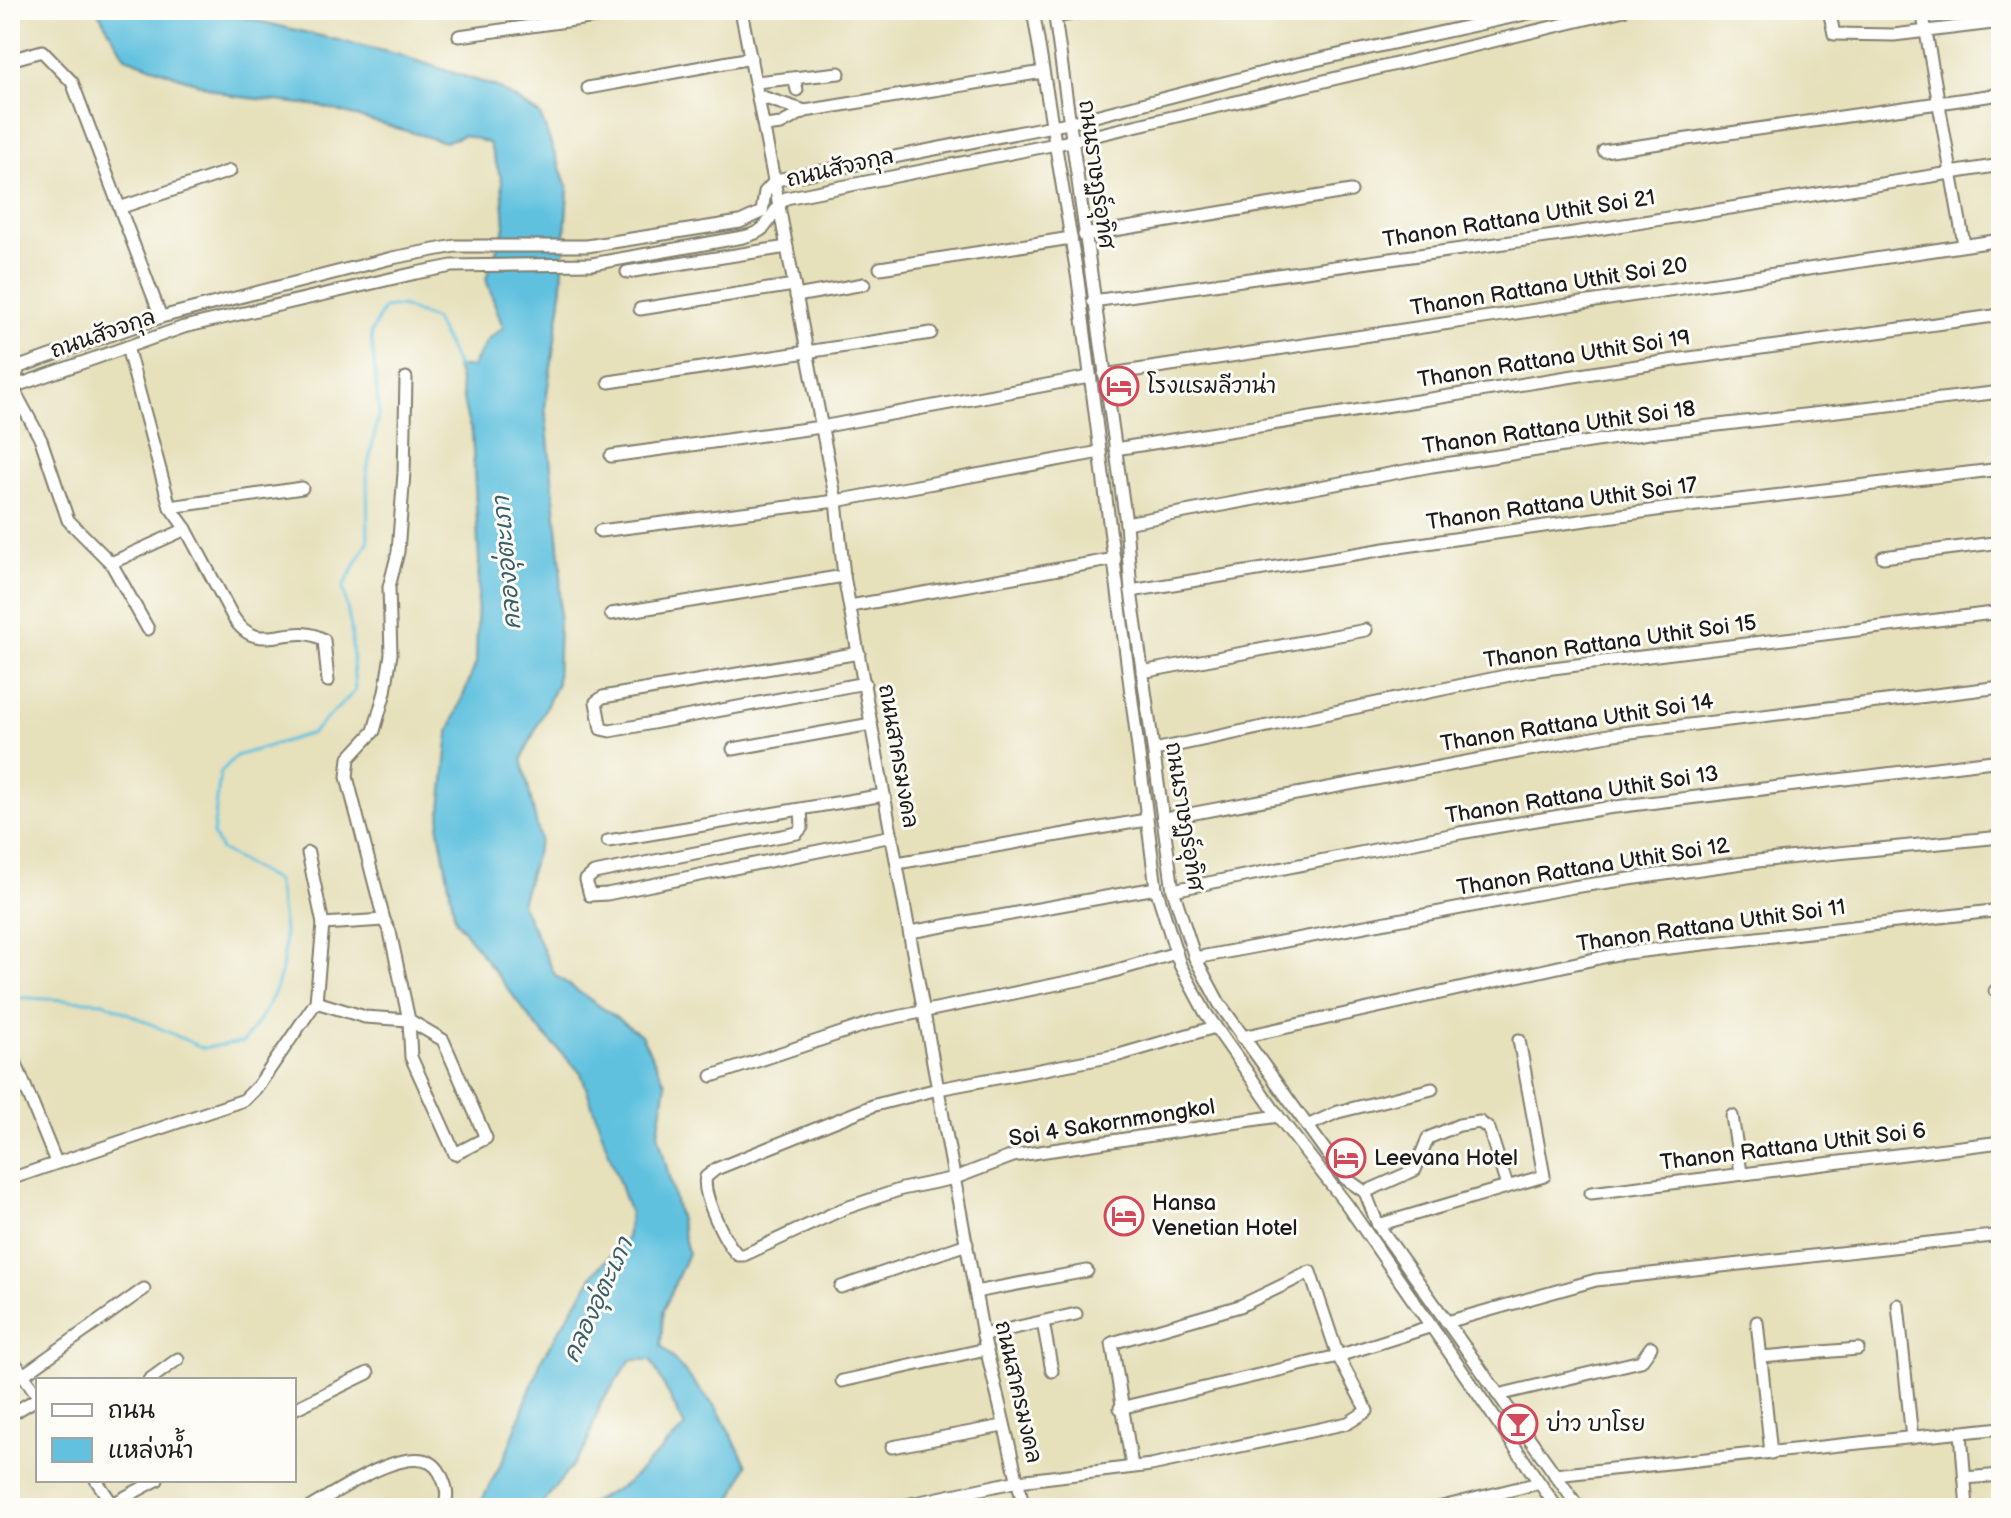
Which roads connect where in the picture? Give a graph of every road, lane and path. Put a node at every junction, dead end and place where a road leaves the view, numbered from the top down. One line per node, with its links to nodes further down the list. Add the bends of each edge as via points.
1 (646, 10): 12 (street)
2 (741, 10): 13 (street, ถนนสาครมงคล)
3 (1033, 10): 15 (street, ถนนราษฏร์อุทิศ)
4 (1093, 10): 9 (street)
5 (1543, 10): 23 (street, ถนนสัจจกุล, via 1297,64)
6 (1624, 10): 26 (street, ถนนสัจจกุล)
7 (1829, 10): 11 (street, via 1834,34)
8 (1922, 10): 11 (street)
9 (1054, 13): 23 (street, ถนนราษฏร์อุทิศ)
10 (2001, 22): 11 (street)
11 (1926, 32): 21 (street)
12 (459, 36)
13 (751, 58): 17 (street, ถนนสาครมงคล); 18 (street)
14 (10, 60): 35 (street, via 42,51 62,68)
15 (1043, 72): 22 (street); 24 (street, ถนนราษฏร์อุทิศ)
16 (839, 73): 17 (street, via 795,84)
17 (756, 82): 20 (street, ถนนสาครมงคล)
18 (588, 88)
19 (2001, 94): 21 (street)
20 (759, 96): 22 (street); 25 (street, ถนนสาครมงคล)
21 (1940, 102): 28 (street); 31 (street)
22 (805, 111): 25 (street)
23 (1068, 123): 24 (street, ถนนสัจจกุล); 26 (street, ถนนราษฏร์อุทิศ)
24 (1051, 125): 27 (street, ถนนราษฏร์อุทิศ); 32 (street, ถนนสัจจกุล)
25 (765, 126): 32 (street, ถนนสาครมงคล)
26 (1071, 141): 27 (street, ถนนสัจจกุล); 36 (street, ถนนราษฏร์อุทิศ)
27 (1053, 143): 34 (street, ถนนสัจจกุล, via 786,198); 37 (street, ถนนราษฏร์อุทิศ)
28 (1604, 151)
29 (2001, 165): 31 (street, Thanon Rattana Uthit Soi 21)
30 (230, 171): 35 (street)
31 (1949, 171): 39 (street); 45 (street, Thanon Rattana Uthit Soi 21, via 1561,235)
32 (776, 180): 34 (street, ถนนสาครมงคล); 48 (street, ถนนสัจจกุล, via 765,192 762,212 753,219 587,246 455,246)
33 (1351, 191): 36 (street)
34 (779, 204): 40 (street, ถนนสาครมงคล); 50 (street, ถนนสัจจกุล, via 760,233 592,264 452,266 184,327)
35 (122, 207): 48 (street)
36 (1084, 235): 45 (street, ถนนราษฏร์อุทิศ)
37 (1071, 238): 41 (street); 53 (street, ถนนราษฏร์อุทิศ)
38 (2001, 240): 39 (street, Thanon Rattana Uthit Soi 20)
39 (1964, 244): 52 (street, Thanon Rattana Uthit Soi 20)
40 (787, 247): 42 (street); 44 (street, ถนนสาครมงคล)
41 (880, 268)
42 (627, 272)
43 (864, 284): 44 (street)
44 (795, 291): 46 (street); 51 (street, ถนนสาครมงคล)
45 (1093, 301): 52 (street, ถนนราษฏร์อุทิศ)
46 (640, 309)
47 (2001, 315): 59 (street, Thanon Rattana Uthit Soi 19, via 1660,362)
48 (161, 317): 56 (street, ถนนสัจจกุล, via 19,367)
49 (931, 333): 51 (street)
50 (127, 347): 56 (street, ถนนสัจจกุล); 65 (street)
51 (806, 354): 55 (street); 58 (street, ถนนสาครมงคล)
52 (1104, 375): 59 (street, ถนนราษฏร์อุทิศ)
53 (1089, 377): 58 (street); 60 (street, ถนนราษฏร์อุทิศ)
54 (406, 378): 103 (street, via 398,552 389,587 391,654 374,731 349,758 347,777)
55 (609, 382)
56 (11, 386): 72 (street, via 41,440 68,520)
57 (2001, 392): 66 (street, Thanon Rattana Uthit Soi 18, via 1649,433)
58 (821, 427): 61 (street); 64 (street, ถนนสาครมงคล)
59 (1115, 449): 66 (street, ถนนราษฏร์อุทิศ)
60 (1100, 452): 64 (street); 71 (street, ถนนราษฏร์อุทิศ)
61 (611, 456)
62 (2001, 469): 74 (street, Thanon Rattana Uthit Soi 17, via 1663,509)
63 (302, 488): 65 (street)
64 (836, 501): 68 (street); 73 (street, ถนนสาครมงคล)
65 (170, 507): 67 (street)
66 (1126, 523): 74 (street, ถนนราษฏร์อุทิศ)
67 (186, 529): 72 (street); 84 (street, via 240,629 254,637 317,636 327,646)
68 (600, 531)
69 (2001, 542): 70 (street)
70 (1883, 557)
71 (1115, 559): 75 (street); 80 (street, ถนนราษฏร์อุทิศ)
72 (111, 563): 78 (street)
73 (844, 576): 75 (street, ถนนสาครมงคล); 77 (street)
74 (1131, 591): 81 (street, ถนนราษฏร์อุทิศ)
75 (850, 606): 82 (street, ถนนสาครมงคล)
76 (2001, 612): 89 (street, Thanon Rattana Uthit Soi 15, via 1529,671)
77 (611, 614)
78 (148, 629)
79 (1366, 630): 83 (street)
80 (1125, 641): 81 (street); 94 (street, ถนนราษฏร์อุทิศ)
81 (1138, 642): 83 (street, ถนนราษฏร์อุทิศ)
82 (859, 653): 85 (street, ถนนสาครมงคล); 85 (street, via 603,697 596,702 597,721 610,731)
83 (1142, 672): 89 (street, ถนนราษฏร์อุทิศ)
84 (328, 681)
85 (865, 683): 87 (street, ถนนสาครมงคล)
86 (2001, 687): 93 (street, Thanon Rattana Uthit Soi 14, via 1614,734)
87 (871, 724): 88 (street); 91 (street, ถนนสาครมงคล)
88 (733, 749)
89 (1154, 750): 93 (street, ถนนราษฏร์อุทิศ)
90 (2001, 760): 101 (street, Thanon Rattana Uthit Soi 13, via 1607,808)
91 (884, 795): 92 (street); 95 (street, ถนนสาครมงคล)
92 (801, 810): 95 (street, via 797,833 594,873 586,880 588,890 590,895 607,894); 97 (street)
93 (1163, 819): 101 (street, ถนนราษฏร์อุทิศ)
94 (1146, 820): 99 (street); 100 (street, ถนนราษฏร์อุทิศ)
95 (892, 836): 99 (street, ถนนสาครมงคล)
96 (2001, 837): 107 (street, Thanon Rattana Uthit Soi 12, via 1757,861 1573,887)
97 (608, 841)
98 (308, 853): 104 (street)
99 (897, 863): 105 (street, ถนนสาครมงคล)
100 (1156, 888): 105 (street); 106 (street, ถนนราษฏร์อุทิศ)
101 (1173, 890): 107 (street, ถนนราษฏร์อุทิศ)
102 (2001, 910): 112 (street, Thanon Rattana Uthit Soi 11, via 1617,954)
103 (384, 920): 104 (street); 110 (street)
104 (323, 924): 108 (street)
105 (910, 932): 109 (street, ถนนสาครมงคล)
106 (1176, 953): 109 (street, via 1097,976); 111 (street, ถนนราษฏร์อุทิศ)
107 (1195, 958): 112 (street, ถนนราษฏร์อุทิศ)
108 (316, 1002): 110 (street, via 365,1017); 122 (street, via 244,1100)
109 (924, 1009): 115 (street); 116 (street, ถนนสาครมงคล)
110 (409, 1020): 110 (street, via 448,1045 486,1138 455,1154 411,1057)
111 (1215, 1027): 116 (street, via 1119,1055); 118 (street, ถนนราษฏร์อุทิศ)
112 (1242, 1037): 120 (street, ถนนราษฏร์อุทิศ)
113 (1519, 1040): 127 (street, via 1544,1176)
114 (10, 1049): 122 (street)
115 (712, 1076)
116 (938, 1089): 124 (street, ถนนสาครมงคล); 124 (street, Soi 4 Sakornmongkol, via 875,1105 716,1169 706,1177 705,1187 726,1241 738,1255 843,1209)
117 (1432, 1089): 120 (street, via 1338,1112)
118 (1278, 1116): 124 (street, Soi 4 Sakornmongkol, via 1013,1156); 128 (street, ถนนราษฏร์อุทิศ)
119 (1732, 1116): 123 (street)
120 (1307, 1126): 125 (street, ถนนราษฏร์อุทิศ)
121 (2001, 1142): 123 (street, Thanon Rattana Uthit Soi 6)
122 (56, 1162): 126 (street)
123 (1741, 1172): 130 (street, Thanon Rattana Uthit Soi 6)
124 (955, 1178): 133 (street, ถนนสาครมงคล)
125 (1345, 1178): 128 (street); 129 (street, ถนนราษฏร์อุทิศ)
126 (10, 1179)
127 (1507, 1186): 129 (street, via 1489,1129 1480,1122 1428,1138 1415,1170); 131 (street)
128 (1331, 1188): 143 (street, ถนนราษฏร์อุทิศ)
129 (1365, 1192): 131 (street)
130 (1591, 1193)
131 (1378, 1225): 141 (street)
132 (2001, 1235): 141 (street, via 1596,1280)
133 (967, 1244): 135 (street); 137 (street, ถนนสาครมงคล)
134 (1087, 1271): 137 (street)
135 (841, 1287)
136 (144, 1289): 154 (street)
137 (975, 1292): 144 (street, ถนนสาครมงคล)
138 (1898, 1305): 166 (street)
139 (1076, 1314): 140 (street)
140 (1043, 1322): 144 (street); 152 (street)
141 (1447, 1322): 158 (street)
142 (1757, 1322): 150 (street)
143 (1429, 1327): 149 (street); 176 (street, ถนนราษฏร์อุทิศ)
144 (983, 1335): 146 (street, ถนนสาครมงคล)
145 (1651, 1347): 158 (street, via 1641,1361)
146 (986, 1349): 156 (street); 163 (street, ถนนสาครมงคล)
147 (1858, 1349): 150 (street)
148 (10, 1356): 154 (street)
149 (1338, 1356): 161 (street); 161 (street, via 1310,1272 1240,1306 1112,1343); 169 (street, via 1367,1411 1348,1423)
150 (1761, 1357): 168 (street)
151 (178, 1359): 155 (street)
152 (1052, 1371)
153 (368, 1373): 160 (street)
154 (23, 1375): 157 (street)
155 (152, 1378)
156 (842, 1381)
157 (36, 1394)
158 (1498, 1395): 170 (street)
159 (36, 1398): 162 (street)
160 (296, 1408)
161 (1120, 1408): 169 (street)
162 (10, 1415)
163 (1003, 1426): 167 (street); 173 (street, ถนนสาครมงคล)
164 (2001, 1428): 165 (street)
165 (1961, 1433): 166 (street); 172 (street)
166 (1912, 1438): 168 (street)
167 (892, 1447)
168 (1771, 1453): 170 (street)
169 (1132, 1466): 173 (street)
170 (1555, 1475): 184 (street)
171 (2001, 1475): 172 (street)
172 (1965, 1478): 185 (street)
173 (1018, 1481): 180 (street); 181 (street, ถนนสาครมงคล)
174 (97, 1482): 177 (street)
175 (154, 1482): 177 (street)
176 (1539, 1483): 182 (street); 183 (street, ถนนราษฏร์อุทิศ)
177 (111, 1507)
178 (309, 1508): 179 (street, via 383,1467 420,1458 430,1461 442,1476 447,1494)
179 (443, 1508)
180 (892, 1508)
181 (1024, 1508)
182 (1438, 1508)
183 (1557, 1508)
184 (1579, 1508)
185 (1967, 1508)

